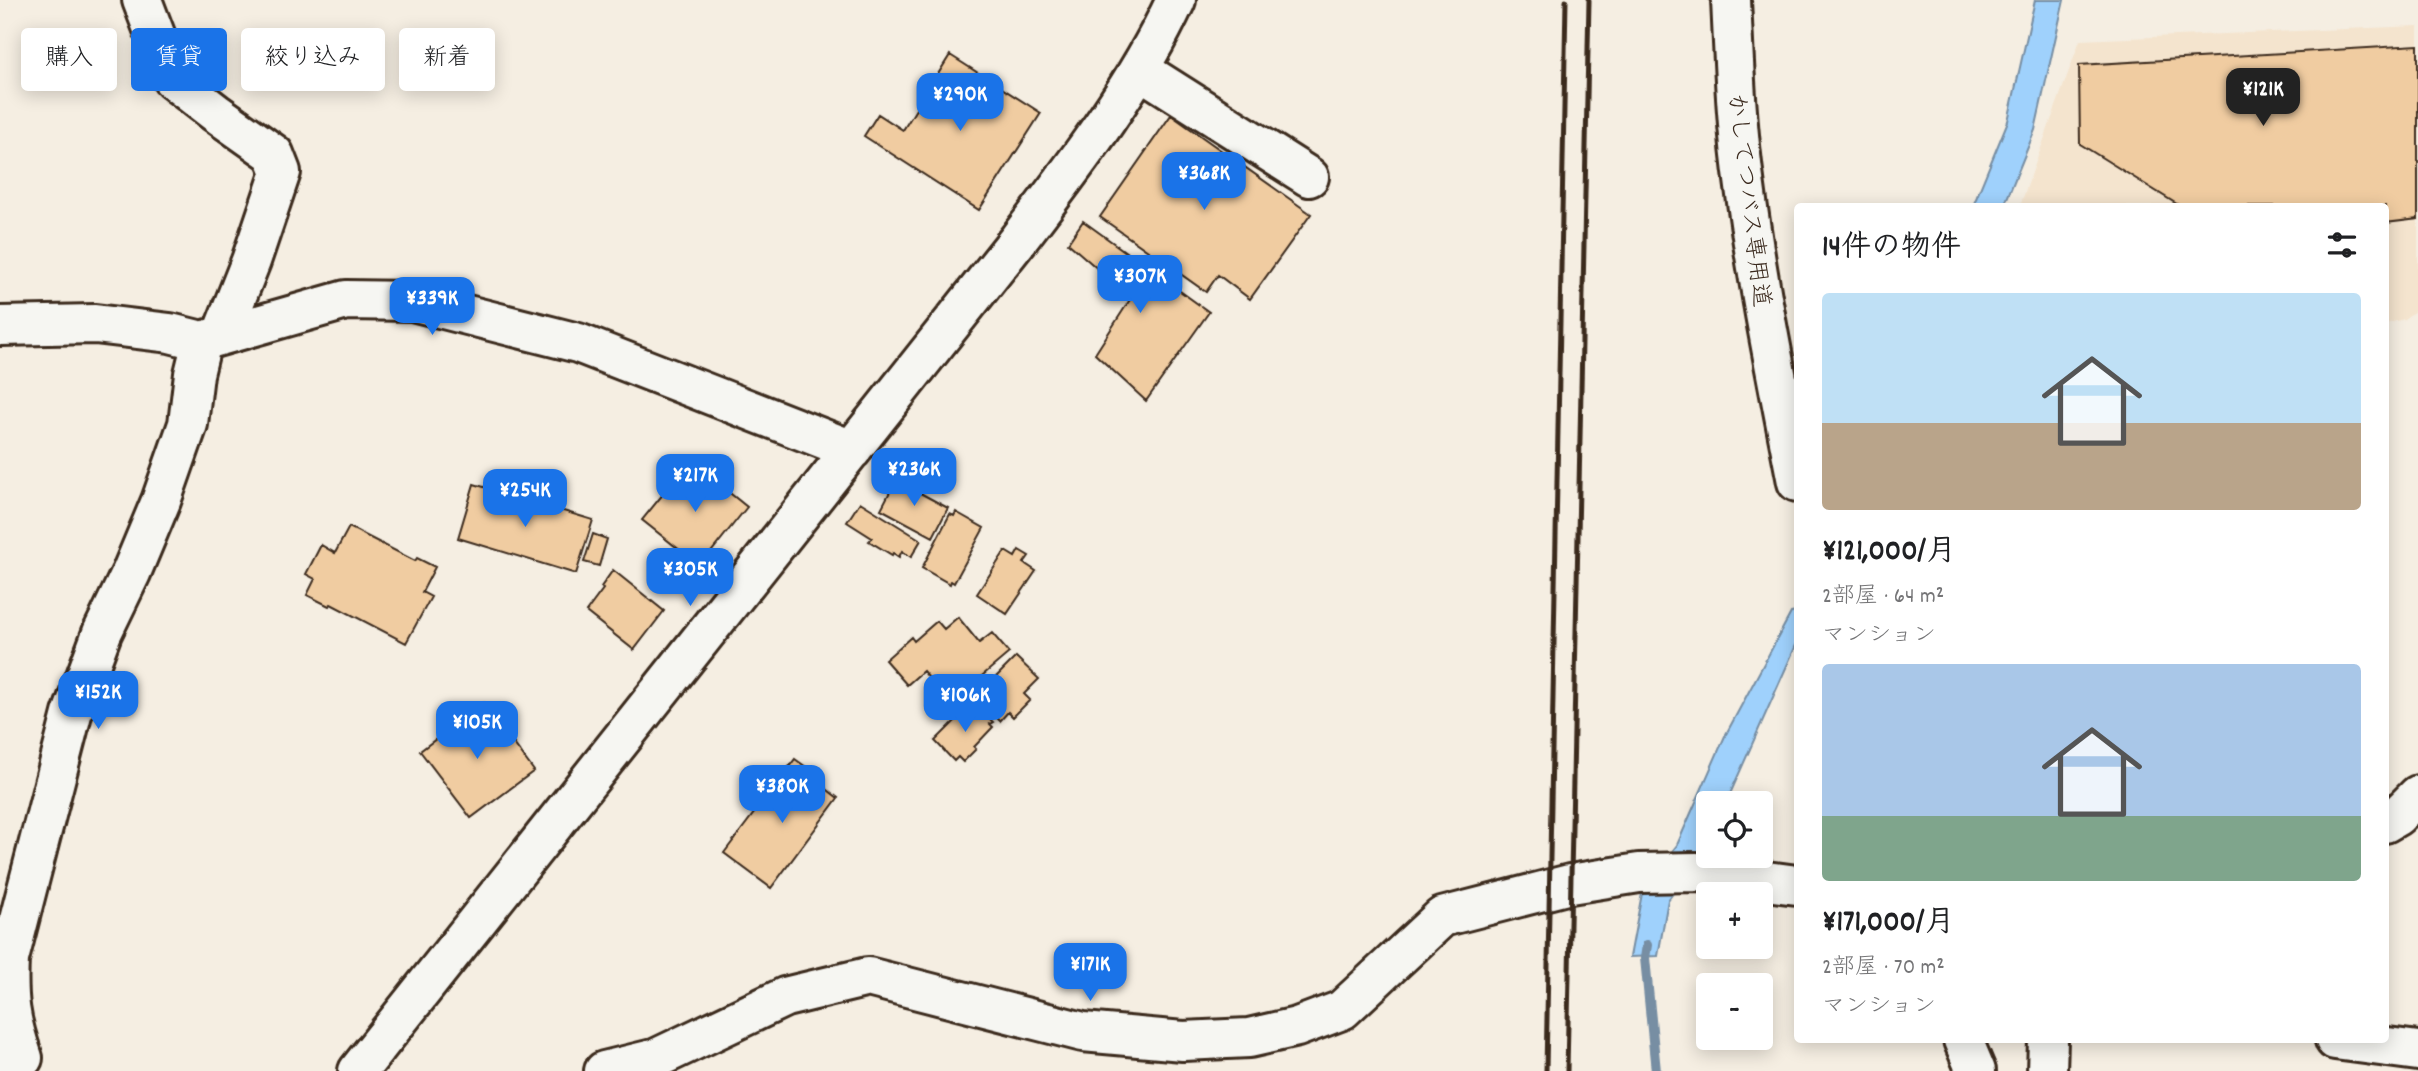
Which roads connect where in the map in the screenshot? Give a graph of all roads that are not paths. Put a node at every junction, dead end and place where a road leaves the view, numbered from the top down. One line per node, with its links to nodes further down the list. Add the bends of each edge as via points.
1 (142, 0): 7 (street, via 172,79 274,154 281,172 251,261)
2 (1176, 0): 4 (street)
3 (1731, 0): 9 (street, かしてつバス専用道, via 1744,184)
4 (1139, 69): 5 (street); 8 (street, via 1081,157)
5 (1309, 177)
6 (0, 326): 7 (street, via 95,324)
7 (212, 338): 8 (street, via 346,300 412,301 578,343); 17 (street, via 194,374 188,424 161,501 102,633 72,714 9,959 7,996)
8 (852, 450): 18 (street)
9 (1794, 467)
10 (2418, 795): 11 (street)
11 (2389, 821)
12 (1794, 885): 19 (street, via 1696,872 1639,873 1570,884 1442,917 1342,1010 1249,1038 1182,1041 1083,1032 868,977 785,997 657,1058)
13 (1964, 1043): 20 (street)
14 (2048, 1043): 21 (street)
15 (2358, 1043): 16 (street)
16 (2418, 1051)
17 (19, 1062)
18 (358, 1071)
19 (604, 1071)
20 (1976, 1071)
21 (2047, 1071)

